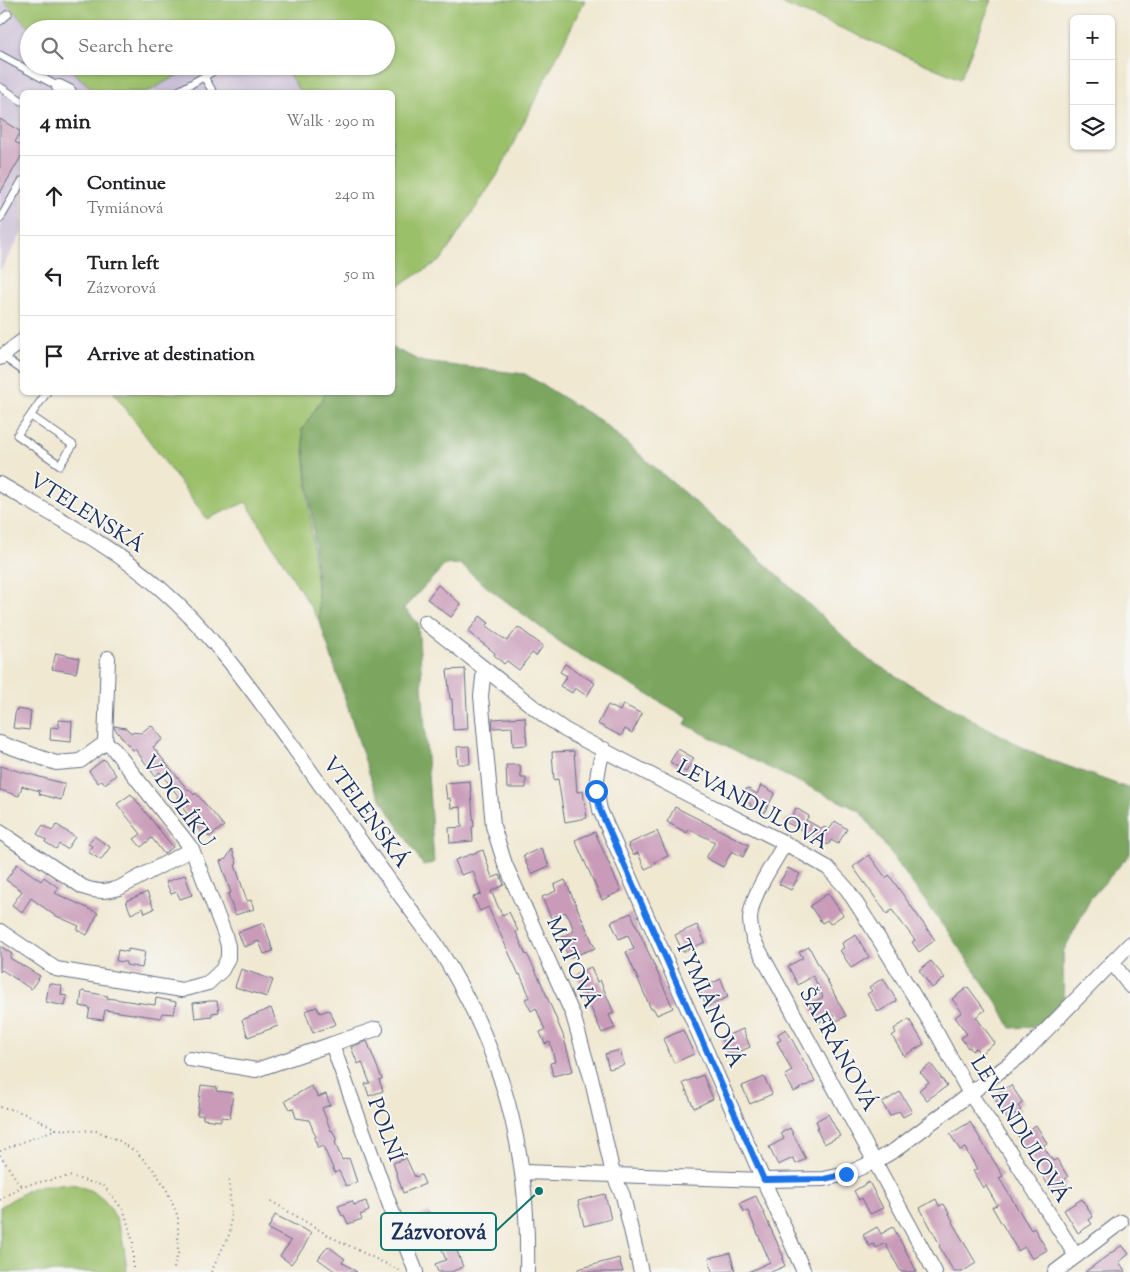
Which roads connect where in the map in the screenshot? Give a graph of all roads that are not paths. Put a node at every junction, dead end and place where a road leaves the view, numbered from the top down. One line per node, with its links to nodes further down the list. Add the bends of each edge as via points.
1 (8, 14): 2 (lane)
2 (0, 22)
3 (0, 55): 4 (lane)
4 (20, 66)
5 (37, 75): 9 (lane)
6 (207, 75): 7 (lane)
7 (204, 77): 10 (lane); 11 (lane)
8 (0, 86): 12 (lane)
9 (64, 90)
10 (181, 90)
11 (212, 90)
12 (20, 99)
13 (20, 184): 14 (lane)
14 (0, 219)
15 (20, 343): 16 (street)
16 (1, 355): 17 (lane)
17 (20, 369)
18 (45, 395): 19 (lane)
19 (31, 416): 19 (lane, via 17,436 60,465 74,444)
20 (0, 484): 39 (street, VTELENSKÁ, via 116,554 160,587 206,632 242,678 436,944 460,984 498,1068)
21 (426, 622): 23 (street, LEVANDULOVÁ)
22 (108, 658): 24 (street)
23 (484, 669): 26 (street, LEVANDULOVÁ, via 565,730); 40 (street, MÁTOVÁ, via 480,696 493,826 505,864 573,1016)
24 (105, 743): 25 (street, via 80,762 56,763); 29 (street, V DOLÍKU, via 112,747)
25 (0, 744)
26 (604, 749): 28 (street, LEVANDULOVÁ); 41 (street, TYMIÁNOVÁ, via 597,771 596,791 600,810)
27 (0, 832): 29 (street, via 82,887 94,891 118,888)
28 (785, 843): 37 (street, LEVANDULOVÁ, via 828,868 847,889 938,1035); 38 (street, ŠAFRÁNOVÁ, via 752,905 753,939)
29 (192, 849): 30 (street, V DOLÍKU, via 228,946 225,964 208,983 182,990 56,970)
30 (0, 932)
31 (1130, 944): 32 (street)
32 (1112, 962): 33 (street); 37 (street, via 1024,1054)
33 (1130, 986)
34 (376, 1029): 35 (street)
35 (332, 1044): 36 (street, via 256,1070); 44 (street, POLNÍ)
36 (190, 1060)
37 (970, 1094): 38 (street); 43 (street, LEVANDULOVÁ)
38 (876, 1161): 41 (street, via 824,1179); 48 (street, ŠAFRÁNOVÁ)
39 (523, 1172): 40 (street); 45 (street, VTELENSKÁ)
40 (613, 1174): 41 (street); 46 (street, MÁTOVÁ, via 623,1196)
41 (764, 1180): 47 (street, TYMIÁNOVÁ)
42 (1121, 1222): 43 (street)
43 (1076, 1256): 49 (street)
44 (416, 1272)
45 (527, 1272)
46 (641, 1272)
47 (804, 1272)
48 (935, 1272)
49 (1055, 1272)

